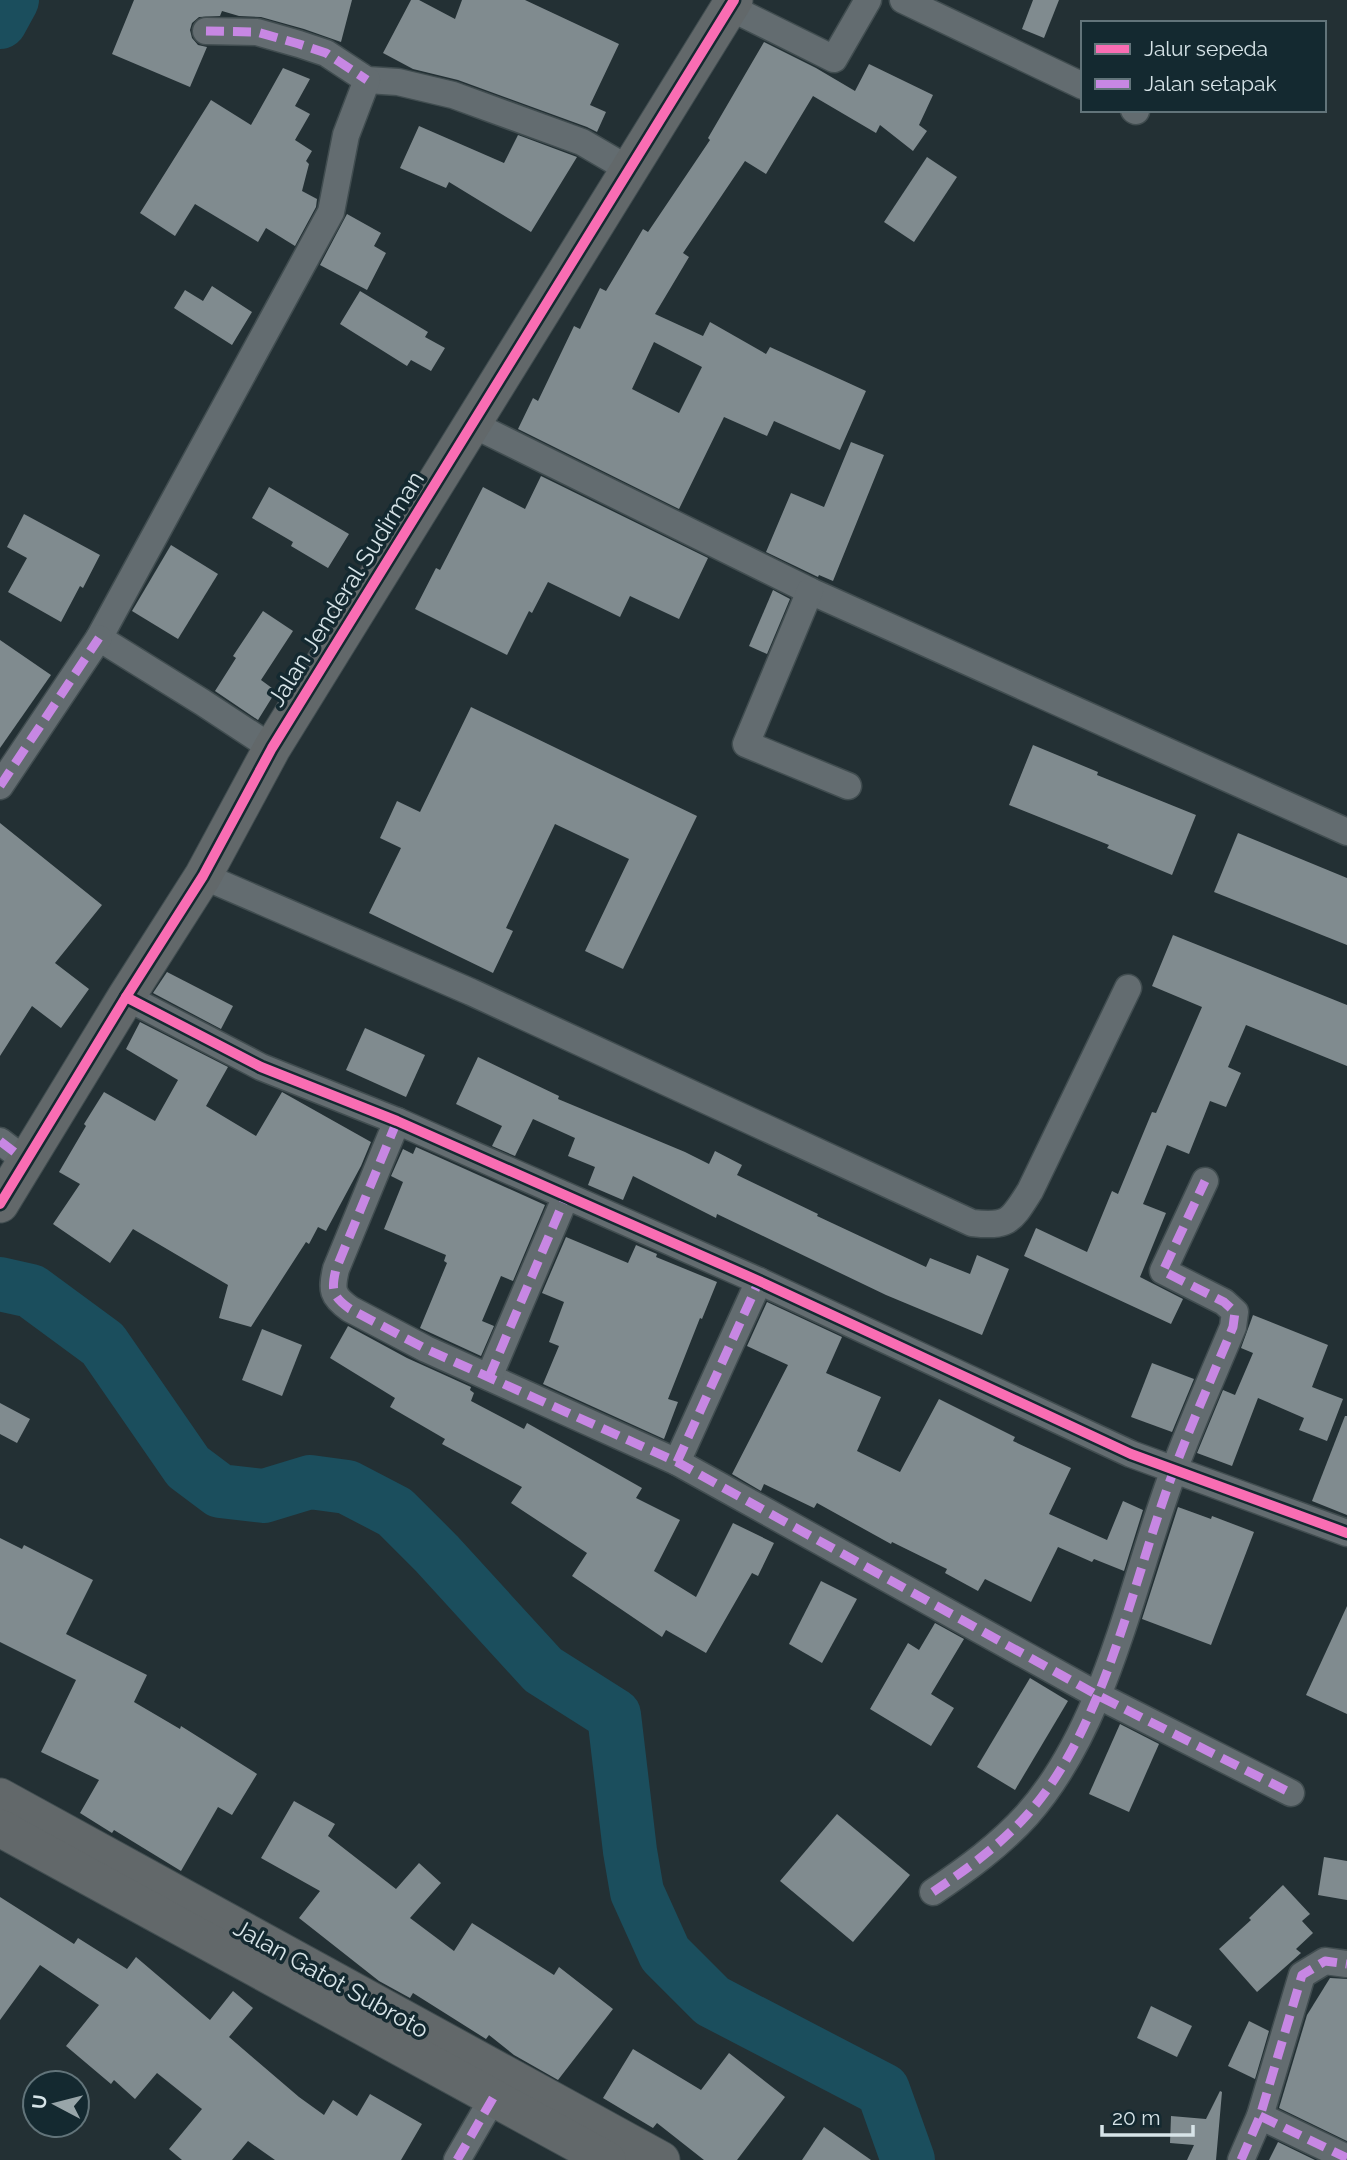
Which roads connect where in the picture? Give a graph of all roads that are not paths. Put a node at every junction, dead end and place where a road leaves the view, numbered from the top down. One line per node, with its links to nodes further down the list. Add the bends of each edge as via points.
1 (867, 0): 3 (street, via 834,60)
2 (902, 0): 6 (street)
3 (732, 4): 7 (street, Jalan Jenderal Sudirman)
4 (206, 31): 5 (street, via 257,32 299,44 326,53)
5 (367, 80): 7 (street, via 453,95 582,142); 10 (street, via 346,135 331,212)
6 (1081, 85)
7 (630, 170): 8 (street, Jalan Jenderal Sudirman)
8 (472, 424): 9 (street); 11 (street, Jalan Jenderal Sudirman)
9 (810, 591): 13 (street, via 746,744); 14 (street)
10 (99, 638): 11 (street); 12 (street)
11 (272, 748): 15 (street, Jalan Jenderal Sudirman)
12 (0, 786)
13 (848, 786)
14 (1347, 832)
15 (203, 876): 16 (street, via 471,992 972,1223 1007,1222 1030,1191); 17 (street, Jalan Jenderal Sudirman)
16 (1128, 988)
17 (126, 997): 18 (street, via 261,1067); 19 (street, Jalan Jenderal Sudirman)
18 (397, 1121): 21 (street); 24 (street, via 343,1249 333,1280 334,1295 361,1315)
19 (13, 1151): 22 (street, Jalan Jenderal Sudirman)
20 (1205, 1181): 26 (street, via 1163,1271 1235,1312 1233,1328)
21 (566, 1196): 23 (street); 24 (street)
22 (0, 1204)
23 (759, 1281): 25 (street); 26 (street)
24 (489, 1377): 25 (street)
25 (677, 1462): 28 (street)
26 (1174, 1470): 27 (street); 28 (street)
27 (1347, 1532)
28 (1099, 1696): 29 (street); 32 (street, via 1061,1769 1028,1815 979,1861)
29 (1291, 1793)
30 (0, 1797): 34 (street, Jalan Gatot Subroto)
31 (0, 1828): 34 (street, Jalan Gatot Subroto)
32 (933, 1892)
33 (1347, 1964): 36 (street, via 1325,1961 1302,1975)
34 (350, 2004): 35 (street, Jalan Gatot Subroto); 40 (street, Jalan Gatot Subroto)
35 (493, 2098): 38 (street); 39 (street, Jalan Gatot Subroto)
36 (1260, 2116): 37 (street); 41 (street)
37 (1347, 2158)
38 (457, 2160)
39 (607, 2160)
40 (661, 2160)
41 (1241, 2160)

